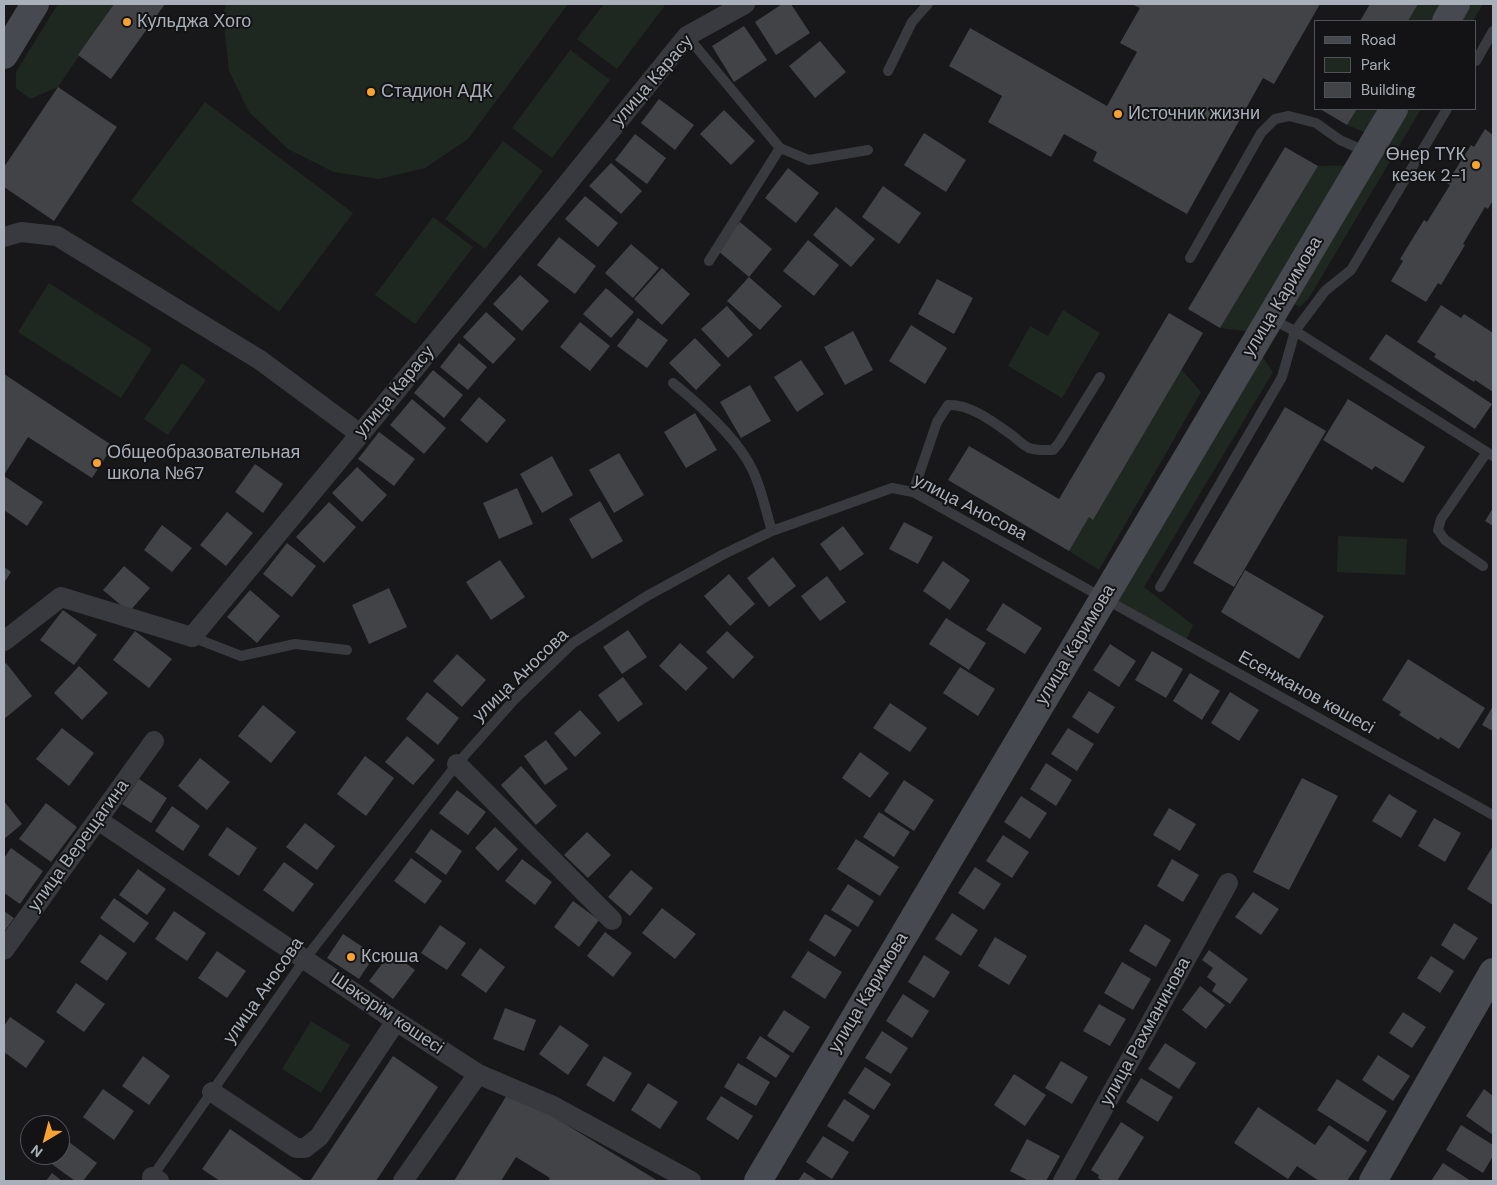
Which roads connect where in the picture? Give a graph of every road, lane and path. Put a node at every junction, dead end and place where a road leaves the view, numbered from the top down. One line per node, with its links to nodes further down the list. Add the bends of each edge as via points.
1 (36, 4): 8 (street)
2 (745, 4): 7 (street, улица Карасу)
3 (928, 4): 10 (lane, via 912,22)
4 (1456, 4): 5 (street)
5 (1447, 20)
6 (1493, 31): 9 (lane)
7 (687, 36): 13 (lane); 23 (street, улица Карасу)
8 (4, 55)
9 (1477, 58)
10 (888, 71)
11 (1393, 110): 15 (street, улица Каримова)
12 (1446, 110): 20 (lane, via 1351,270 1325,291)
13 (780, 148): 14 (lane, via 809,160); 18 (lane)
14 (868, 150)
15 (1368, 152): 17 (lane, via 1340,140 1316,123 1289,116 1275,119 1261,132); 19 (street, улица Каримова)
16 (4, 237): 23 (street, via 21,232 57,236 260,360)
17 (1190, 258)
18 (709, 261)
19 (1270, 319): 20 (lane); 29 (street, улица Каримова)
20 (1295, 331): 24 (lane); 28 (lane, via 1282,377)
21 (1100, 377): 25 (lane, via 1053,450 1029,448 974,411 948,405 937,422)
22 (673, 383): 26 (lane, via 696,402 740,449 754,472)
23 (360, 434): 30 (street, улица Карасу)
24 (1490, 454): 27 (lane, via 1441,519 1438,530 1445,540)
25 (913, 492): 26 (lane, улица Аносова, via 892,488); 29 (lane, улица Аносова)
26 (772, 531): 34 (lane, улица Аносова, via 647,596 573,643 514,700)
27 (1483, 566)
28 (1160, 587)
29 (1104, 598): 35 (lane, Есенжанов көшесі); 48 (street, улица Каримова)
30 (192, 637): 31 (street, via 61,596); 32 (lane, via 241,656 295,644)
31 (4, 641)
32 (347, 650)
33 (154, 741): 36 (street, улица Верещагина)
34 (457, 764): 38 (street); 40 (lane, улица Аносова)
35 (1493, 815)
36 (98, 820): 39 (street, улица Верещагина); 40 (street, Шәкәрім көшесі)
37 (1228, 883): 49 (street, улица Рахманинова)
38 (612, 920)
39 (4, 950)
40 (305, 959): 42 (street, Шәкәрім көшесі); 44 (lane, улица Аносова)
41 (1493, 972): 50 (street)
42 (396, 1021): 43 (street, Шәкәрім көшесі); 44 (street, via 319,1137 304,1148 296,1148)
43 (478, 1074): 46 (street); 47 (street, Шәкәрім көшесі, via 553,1106)
44 (212, 1092): 45 (lane, улица Аносова)
45 (154, 1180)
46 (404, 1181)
47 (691, 1181)
48 (758, 1181)
49 (1063, 1181)
50 (1373, 1181)

